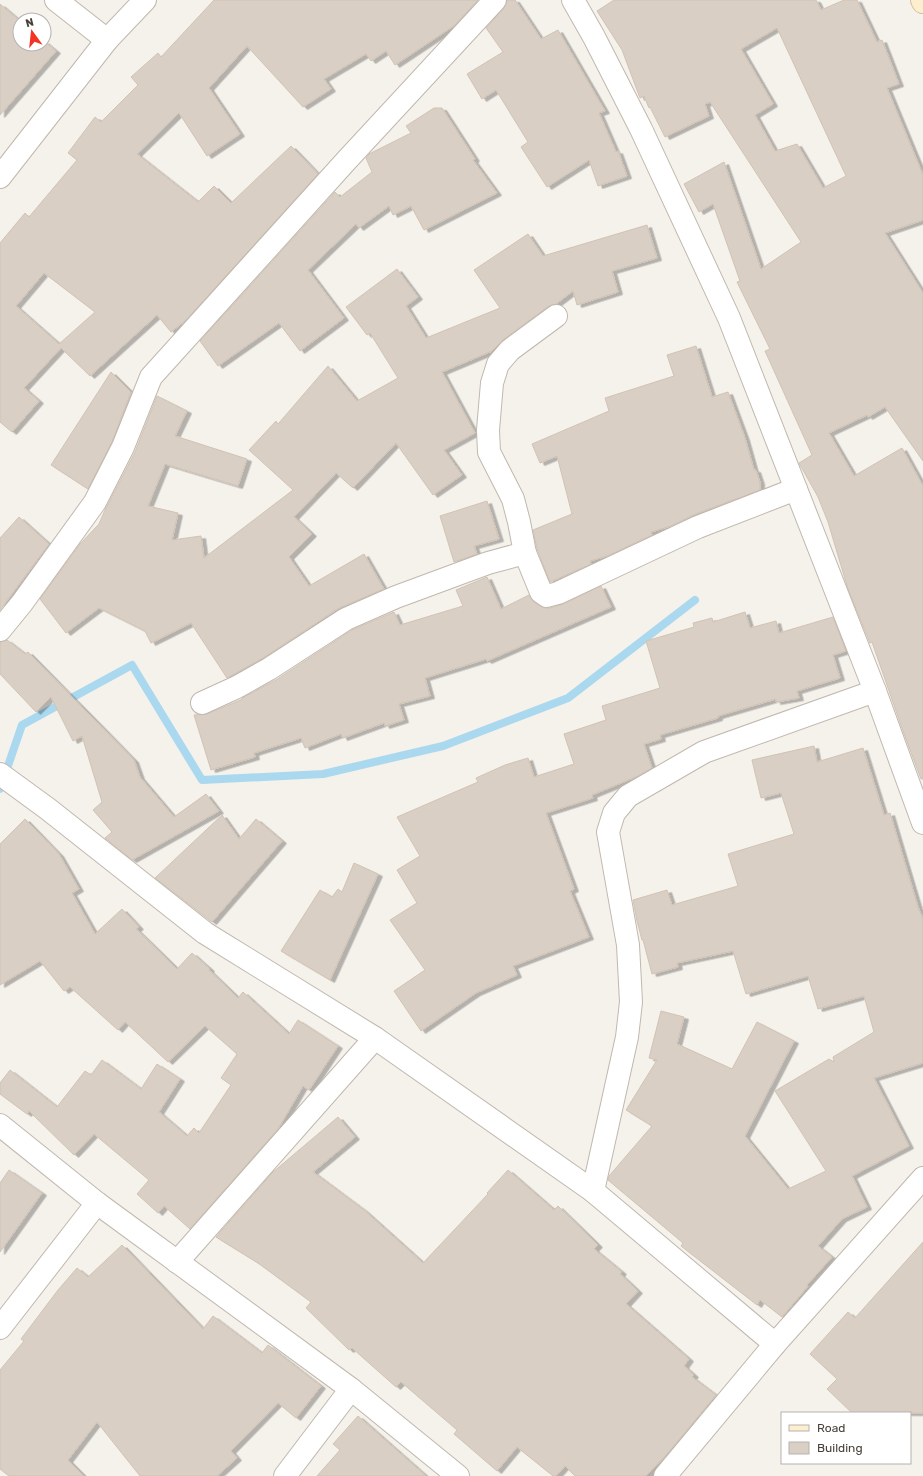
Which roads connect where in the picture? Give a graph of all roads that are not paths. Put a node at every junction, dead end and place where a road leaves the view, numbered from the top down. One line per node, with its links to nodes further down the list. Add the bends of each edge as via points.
1 (56, 0): 5 (street)
2 (145, 0): 5 (street)
3 (495, 0): 10 (street, via 150,377 123,447 95,502)
4 (574, 0): 8 (street, via 641,129 729,318)
5 (107, 40): 6 (street)
6 (0, 176)
7 (556, 316): 9 (street, via 510,350 498,364 492,383 489,452 512,499)
8 (796, 489): 9 (street, via 698,527 548,596 541,592); 11 (street)
9 (525, 553): 12 (street, via 466,571 346,619 270,668)
10 (0, 630)
11 (874, 691): 14 (street); 18 (street, via 704,752 628,796 614,813 608,832 628,945 631,1002)
12 (202, 703)
13 (0, 774): 15 (street, via 205,933)
14 (923, 823)
15 (375, 1038): 18 (street); 20 (street)
16 (0, 1125): 19 (street)
17 (923, 1178): 22 (street)
18 (593, 1191): 22 (street)
19 (97, 1203): 20 (street); 21 (street)
20 (177, 1262): 23 (street)
21 (0, 1328)
22 (775, 1344): 26 (street)
23 (351, 1389): 24 (street); 25 (street)
24 (285, 1476)
25 (458, 1476)
26 (665, 1476)

